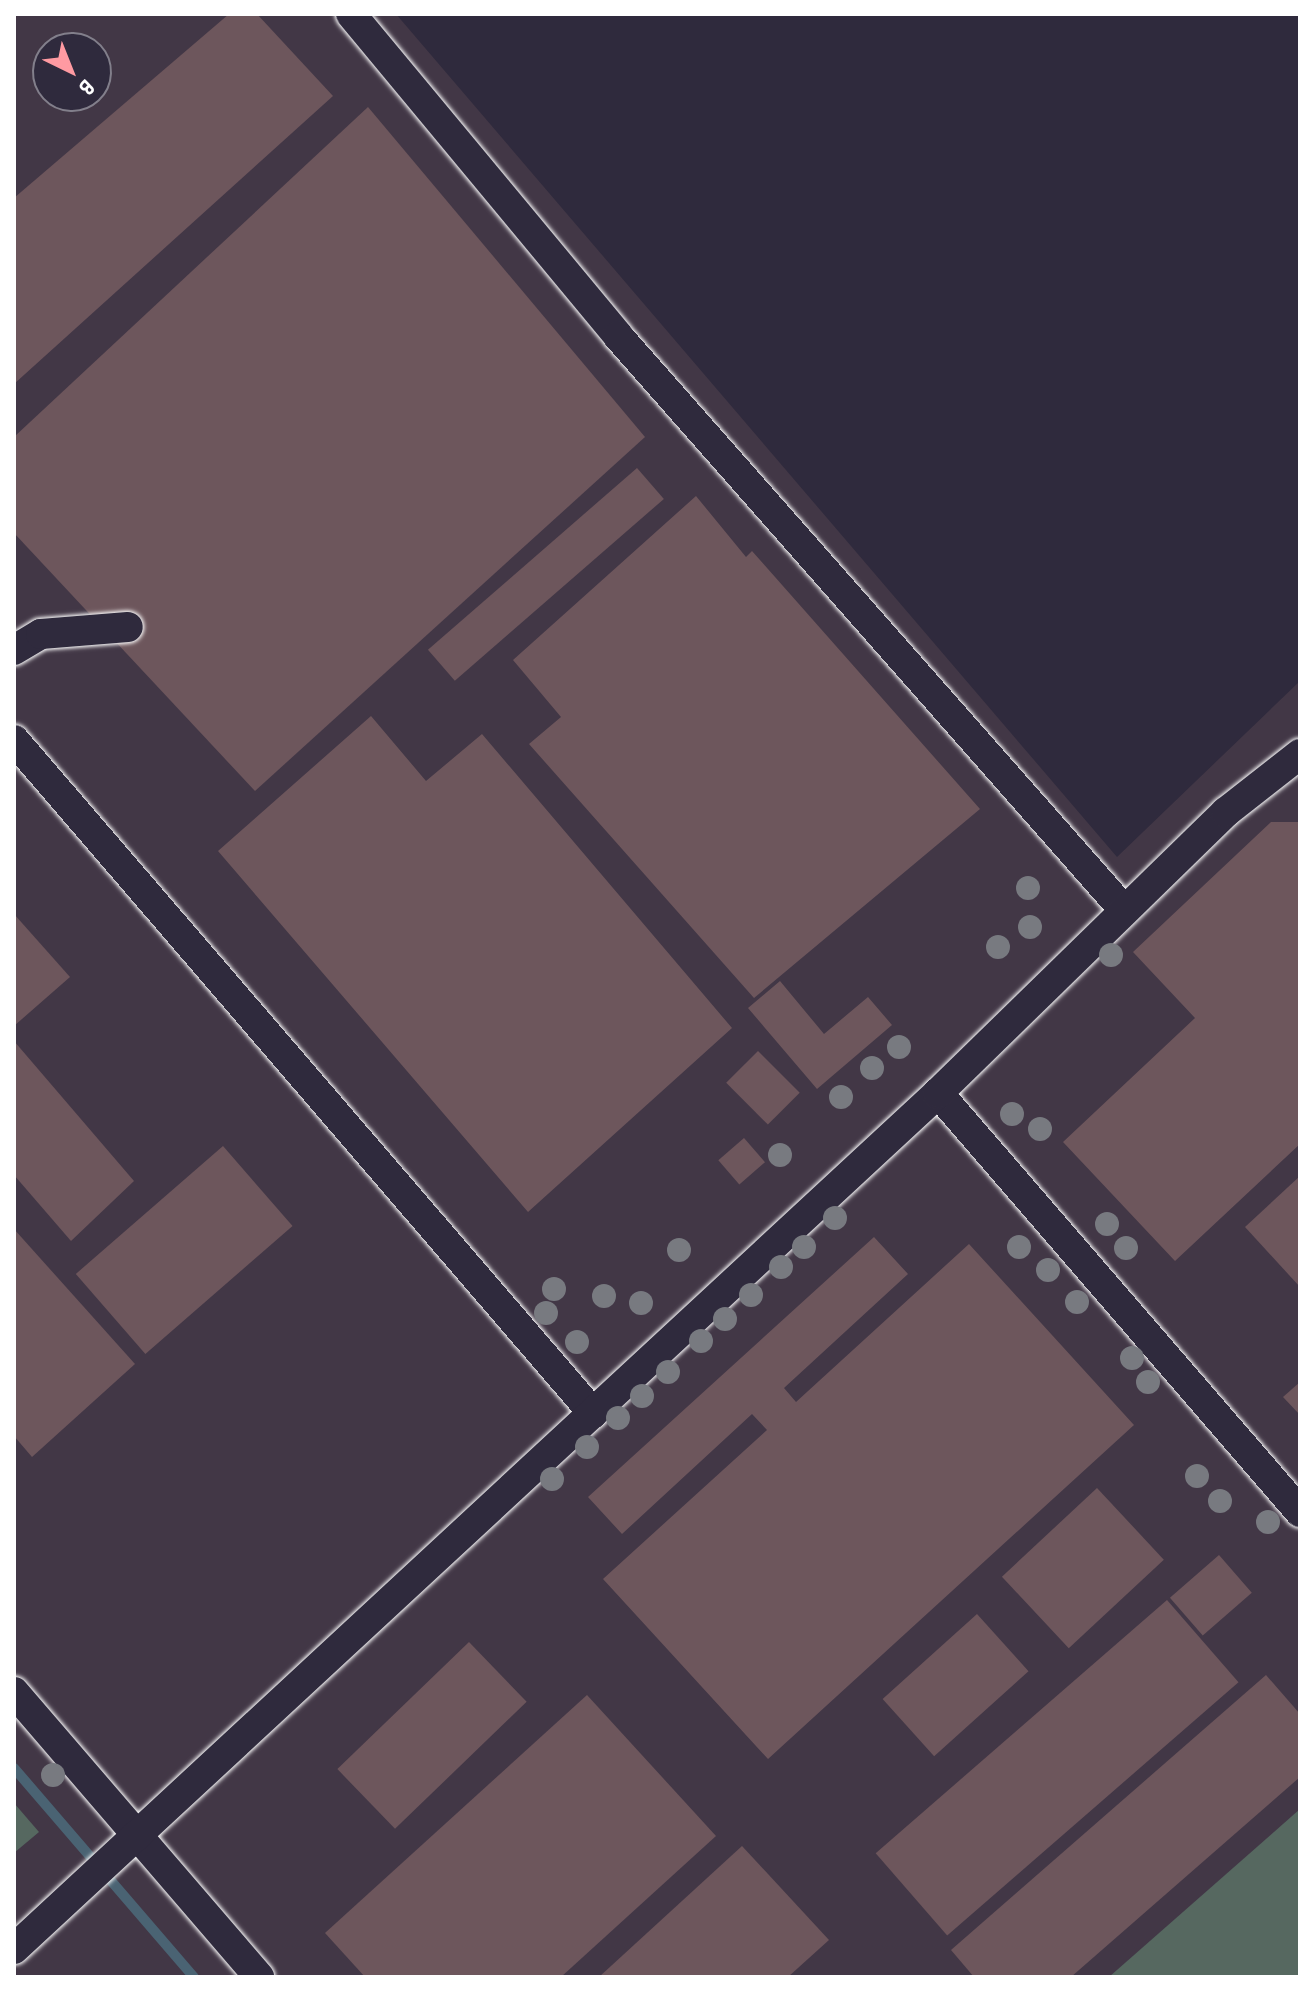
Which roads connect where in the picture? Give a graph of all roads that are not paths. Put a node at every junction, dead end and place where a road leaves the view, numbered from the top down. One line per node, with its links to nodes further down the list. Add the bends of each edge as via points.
1 (351, 14): 6 (street, via 618,336)
2 (128, 627): 3 (street, via 41,634)
3 (14, 650)
4 (14, 740): 8 (street)
5 (1300, 754): 6 (street, via 1226,812)
6 (1124, 910): 7 (street)
7 (938, 1093): 8 (street); 9 (street)
8 (593, 1413): 11 (street)
9 (1300, 1512)
10 (14, 1692): 11 (street)
11 (138, 1836): 12 (street); 13 (street)
12 (14, 1949)
13 (259, 1977)

